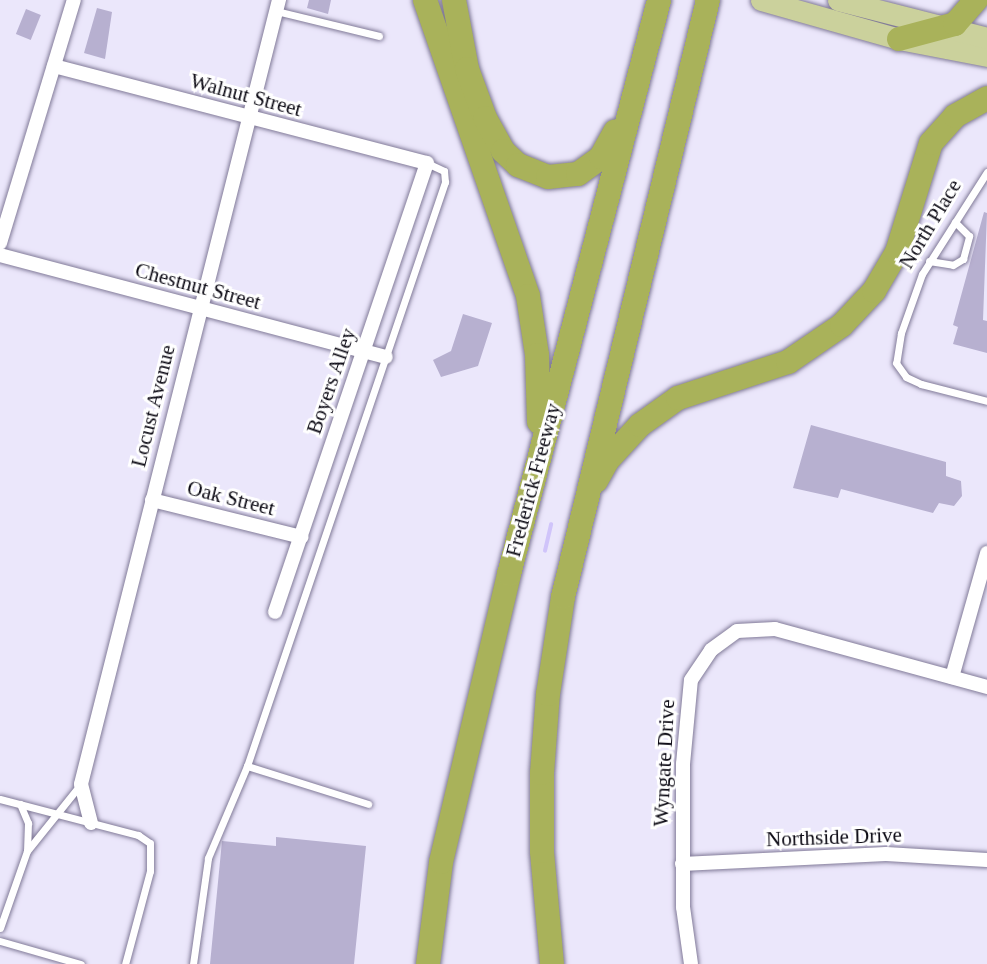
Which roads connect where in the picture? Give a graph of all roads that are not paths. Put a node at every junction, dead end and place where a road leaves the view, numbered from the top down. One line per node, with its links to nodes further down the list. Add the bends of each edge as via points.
1 (74, 0): 15 (street)
2 (425, 0): 33 (highway, via 519,262 534,327 539,424)
3 (454, 0): 17 (highway, via 457,32 481,106 503,151 518,165 533,173 563,178 591,167)
4 (761, 0): 13 (main road)
5 (838, 0): 10 (main road)
6 (976, 0): 10 (highway, via 955,24)
7 (658, 2): 17 (highway, Frederick Freeway)
8 (278, 6): 11 (lane); 18 (street, Locust Avenue)
9 (705, 11): 30 (highway)
10 (942, 27): 12 (main road); 13 (highway)
11 (379, 36)
12 (987, 38)
13 (899, 39): 14 (main road)
14 (987, 56)
15 (54, 66): 18 (street, Walnut Street); 22 (street)
16 (987, 98): 30 (highway, via 955,116 931,143 897,251 874,291 842,325 788,362 706,386 660,409 607,461)
17 (631, 100): 33 (highway, Frederick Freeway)
18 (249, 117): 19 (street, Walnut Street); 25 (street, Locust Avenue)
19 (427, 163): 26 (street, Boyers Alley); 27 (lane, via 438,166 446,176)
20 (987, 172): 21 (lane, North Place)
21 (955, 222): 24 (lane, North Place); 24 (lane, via 969,236 963,259 953,265)
22 (0, 243)
23 (0, 255): 25 (street, Chestnut Street)
24 (929, 261): 28 (lane, North Place, via 901,333 896,363 906,377 921,384)
25 (198, 307): 26 (street, Chestnut Street); 29 (street, Locust Avenue)
26 (363, 350): 27 (street, Chestnut Street); 31 (street, Boyers Alley)
27 (386, 357): 37 (lane)
28 (987, 401)
29 (152, 499): 31 (street, Oak Street); 38 (street, Locust Avenue)
30 (584, 503): 53 (highway, via 563,597 544,733 542,851)
31 (300, 537): 34 (street, Boyers Alley)
32 (987, 554): 35 (street)
33 (509, 574): 52 (highway, Frederick Freeway, via 441,862)
34 (275, 612)
35 (952, 677): 36 (street, Wyngate Drive); 46 (street, Wyngate Drive, via 775,629 737,631 723,639 698,664 688,697)
36 (987, 687)
37 (247, 766): 41 (lane); 51 (lane, via 208,858)
38 (81, 784): 42 (lane); 43 (street, Locust Avenue)
39 (0, 799): 40 (lane)
40 (20, 804): 42 (lane); 44 (lane, via 28,823)
41 (368, 804)
42 (59, 815): 43 (lane); 44 (lane)
43 (91, 823): 50 (lane, via 138,835 153,850)
44 (27, 851): 47 (lane)
45 (987, 860): 46 (street, Northside Drive, via 886,854)
46 (682, 864): 54 (street, Wyngate Drive)
47 (0, 928)
48 (0, 941): 49 (lane)
49 (81, 964)
50 (125, 964)
51 (193, 964)
52 (428, 964)
53 (552, 964)
54 (691, 964)

